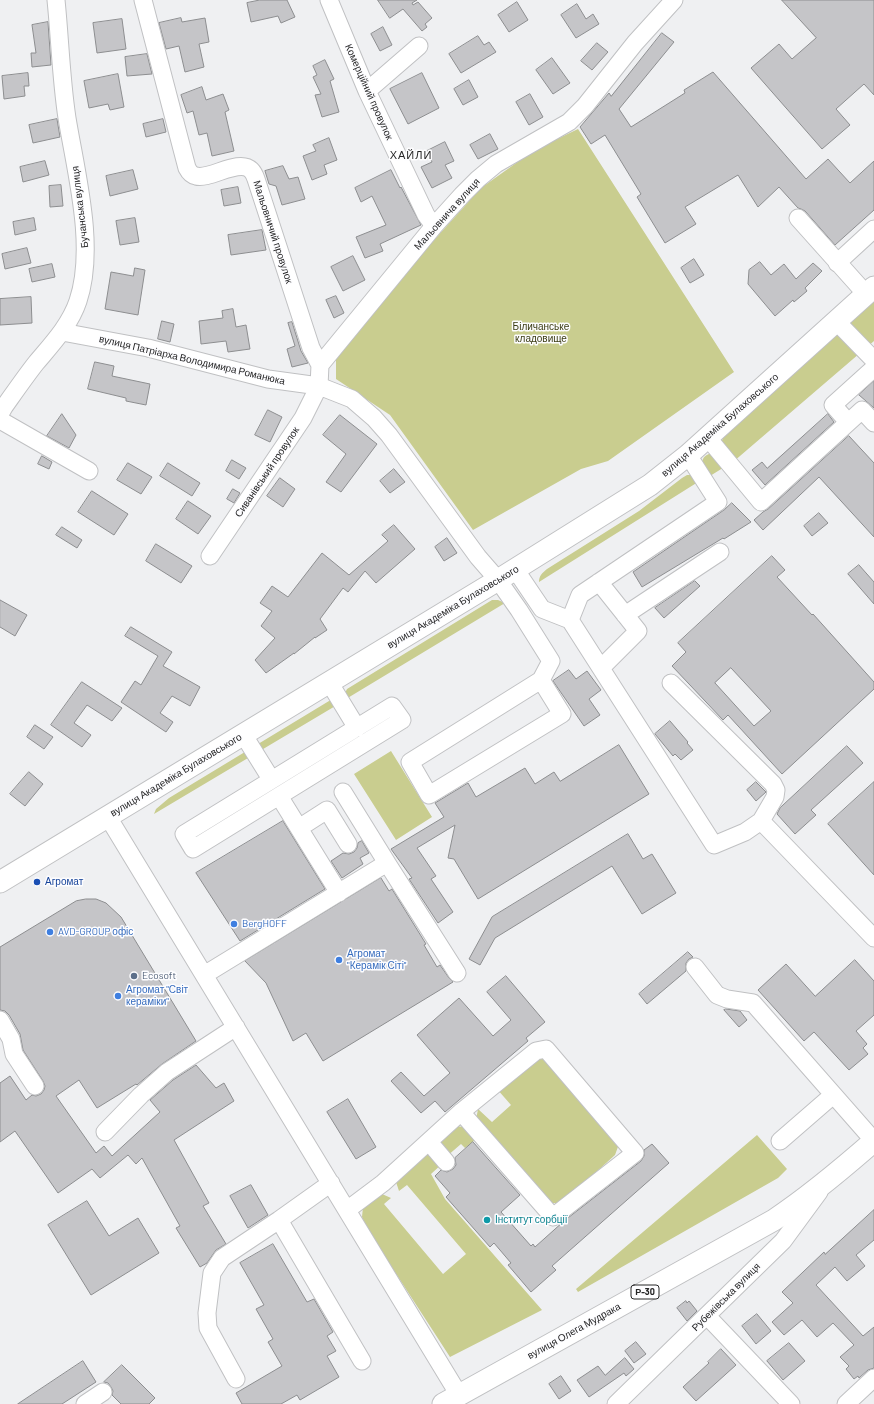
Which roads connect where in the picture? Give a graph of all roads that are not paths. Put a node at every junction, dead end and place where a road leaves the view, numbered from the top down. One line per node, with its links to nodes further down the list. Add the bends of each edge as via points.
1 (56, 0): 13 (street, Бучанська вулиця, via 67,116 81,195 86,252 78,302)
2 (143, 0): 15 (street, Мальовничий провулок, via 187,168 196,177 238,167 251,170 311,348)
3 (329, 0): 6 (street, Комерційний провулок)
4 (674, 0): 8 (street, Мальовнича вулиця, via 586,106 569,122 496,164 478,178)
5 (419, 46): 6 (street)
6 (367, 90): 8 (street, Комерційний провулок, via 426,215)
7 (798, 218): 10 (street)
8 (434, 226): 15 (street, Мальовнича вулиця)
9 (874, 229): 10 (street)
10 (837, 263): 11 (street)
11 (870, 291): 12 (main road, вулиця Академіка Булаховського)
12 (836, 321): 14 (street); 21 (main road, вулиця Академіка Булаховського)
13 (62, 332): 17 (street, вулиця Патріарха Володимира Романюка, via 148,348 268,379); 18 (street, Бучанська вулиця)
14 (874, 360)
15 (320, 365): 17 (street)
16 (874, 368): 19 (street, via 833,405)
17 (319, 386): 25 (street, Сиванівський провулок, via 303,418); 27 (street, вулиця Патріарха Володимира Романюка, via 352,399 374,418)
18 (1, 412): 23 (street)
19 (848, 422): 20 (street, via 862,410); 21 (street, via 761,502)
20 (874, 423)
21 (708, 438): 22 (main road, вулиця Академіка Булаховського)
22 (688, 456): 26 (main road, вулиця Академіка Булаховського, via 650,485); 28 (street, via 718,502)
23 (89, 471)
24 (720, 552): 29 (street)
25 (210, 556)
26 (516, 569): 27 (main road, вулиця Академіка Булаховського); 30 (street, via 542,609)
27 (498, 580): 32 (street, вулиця Патріарха Володимира Романюка, via 551,661); 33 (main road, вулиця Академіка Булаховського)
28 (599, 582): 29 (street); 30 (street, via 580,595)
29 (626, 615): 31 (street, via 638,631)
30 (570, 620): 31 (street)
31 (601, 668): 41 (street, via 714,845 745,832)
32 (541, 680): 32 (street, via 410,762 429,795 562,714)
33 (329, 682): 35 (street); 36 (main road, вулиця Академіка Булаховського)
34 (671, 682): 41 (street, via 773,784 776,790 774,797)
35 (357, 728): 37 (street); 39 (street, via 392,706 402,720)
36 (243, 734): 37 (street); 40 (main road, вулиця Академіка Булаховського)
37 (272, 780): 39 (street, via 184,834 193,849)
38 (343, 792): 44 (street)
39 (279, 796): 42 (street)
40 (108, 817): 45 (main road, вулиця Академіка Булаховського); 50 (street)
41 (761, 821): 47 (street)
42 (299, 828): 43 (street, via 327,810); 46 (street)
43 (348, 844)
44 (387, 863): 46 (street); 49 (street)
45 (0, 882)
46 (339, 893): 50 (street)
47 (874, 938)
48 (696, 967): 54 (street, via 718,995 753,1003)
49 (457, 973)
50 (204, 975): 52 (street)
51 (0, 1020): 53 (street, via 11,1039 14,1054)
52 (236, 1027): 56 (street, via 167,1072); 62 (street)
53 (35, 1086)
54 (833, 1095): 57 (street); 58 (street)
55 (461, 1112): 55 (street, via 536,1051 546,1049 636,1153 553,1217); 59 (street)
56 (105, 1132)
57 (780, 1141)
58 (874, 1141): 61 (main road, Р-30)
59 (429, 1142): 60 (street); 63 (street, via 383,1183)
60 (446, 1162)
61 (827, 1182): 65 (street, Рубежівська вулиця, via 783,1241); 70 (main road, вулиця Олега Мудрака / Р-30, via 774,1220)
62 (331, 1183): 63 (street); 64 (street)
63 (347, 1210): 70 (street)
64 (279, 1220): 66 (street); 68 (street, via 222,1258 212,1273 206,1313 208,1328)
65 (707, 1316): 72 (street, Рубежівська вулиця); 73 (street)
66 (362, 1361)
67 (874, 1378): 74 (street)
68 (236, 1379)
69 (103, 1392): 71 (street)
70 (451, 1400)
71 (85, 1404)
72 (616, 1404)
73 (792, 1404)
74 (846, 1404)

